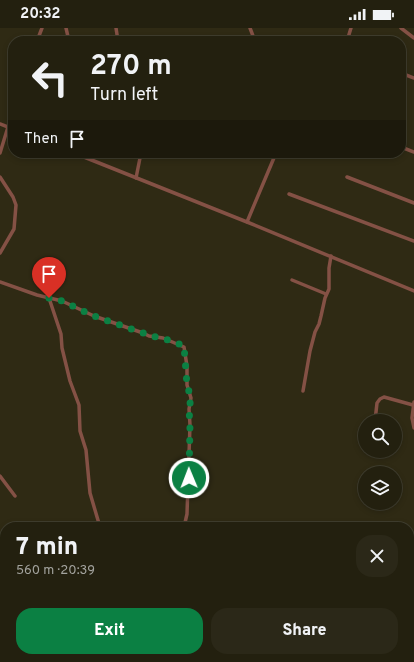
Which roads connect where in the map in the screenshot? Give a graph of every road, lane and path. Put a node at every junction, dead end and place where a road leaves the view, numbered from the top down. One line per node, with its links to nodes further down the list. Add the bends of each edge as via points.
1 (401, 28): 2 (street)
2 (414, 38)
3 (0, 124): 4 (street)
4 (8, 127): 5 (street)
5 (0, 153)
6 (86, 158): 11 (street)
7 (140, 158): 11 (street)
8 (274, 158): 14 (street)
9 (0, 177): 16 (street, via 16,205 14,228)
10 (347, 177): 13 (street)
11 (136, 178): 14 (street)
12 (289, 194): 15 (street)
13 (414, 203)
14 (247, 222): 17 (street)
15 (414, 241)
16 (0, 253)
17 (331, 256): 20 (street); 21 (street, via 329,289)
18 (292, 280): 21 (street)
19 (0, 282): 22 (street)
20 (414, 291)
21 (326, 294): 23 (street, via 310,351)
22 (49, 298): 29 (street, via 61,334 70,381 79,405 80,431 86,450 91,495); 30 (street, via 149,336 184,346 187,385 191,398)
23 (303, 391)
24 (414, 404): 25 (street, via 384,397 380,399); 26 (street)
25 (376, 414)
26 (414, 426)
27 (0, 476): 28 (street)
28 (15, 496)
29 (99, 522)
30 (185, 522)

